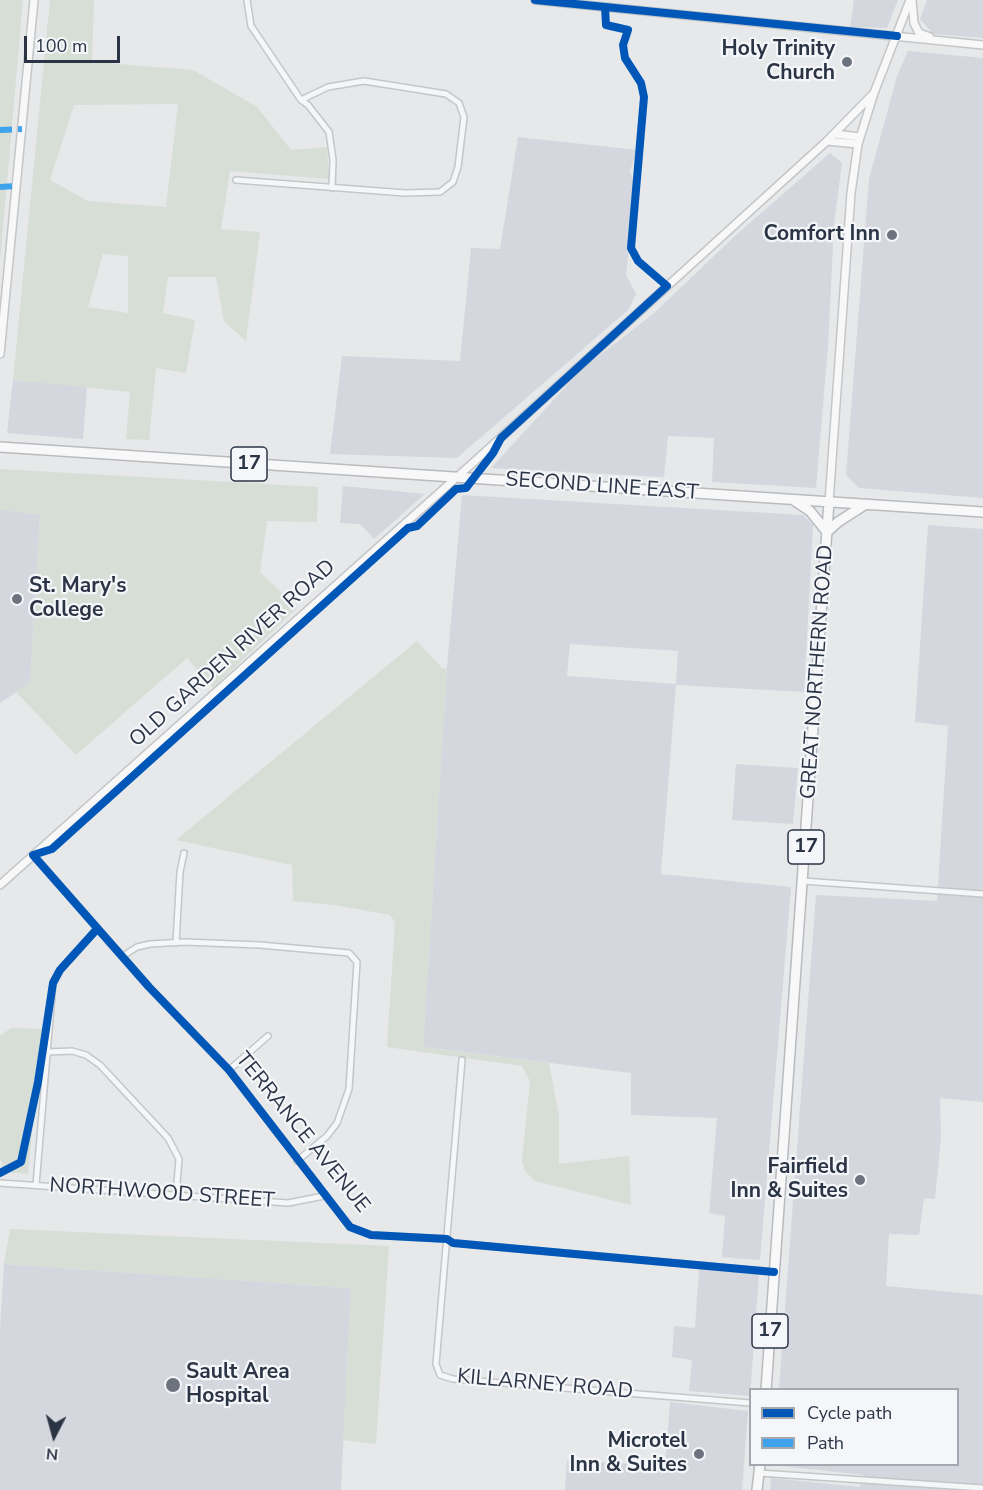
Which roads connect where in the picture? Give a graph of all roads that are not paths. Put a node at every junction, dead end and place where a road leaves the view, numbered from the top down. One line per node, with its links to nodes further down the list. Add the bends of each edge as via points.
1 (34, 0): 16 (main road)
2 (247, 0): 10 (street, via 251,26)
3 (535, 0): 5 (main road)
4 (911, 0): 6 (main road, GREAT NORTHERN ROAD); 7 (main road, via 919,33)
5 (616, 4): 6 (main road)
6 (897, 36): 7 (main road); 9 (main road, GREAT NORTHERN ROAD)
7 (940, 41): 8 (main road)
8 (983, 45)
9 (874, 93): 11 (main road, OLD GARDEN RIVER ROAD); 12 (main road, GREAT NORTHERN ROAD)
10 (301, 100): 15 (street, via 329,132); 15 (street, via 336,85 364,81 446,94 459,103 464,117 458,167 453,182 440,192)
11 (835, 134): 12 (main road); 13 (main road, OLD GARDEN RIVER ROAD)
12 (859, 140): 13 (main road); 20 (main road, GREAT NORTHERN ROAD, via 851,193)
13 (827, 141): 18 (main road, OLD GARDEN RIVER ROAD)
14 (236, 180): 15 (street)
15 (332, 188)
16 (0, 354)
17 (0, 449): 18 (highway, SECOND LINE EAST / 17)
18 (456, 478): 19 (highway, SECOND LINE EAST / 17); 25 (main road, OLD GARDEN RIVER ROAD)
19 (793, 499): 20 (highway, SECOND LINE EAST / 17); 23 (highway, via 810,511)
20 (829, 502): 21 (highway, SECOND LINE EAST); 23 (highway, GREAT NORTHERN ROAD / 17)
21 (866, 504): 22 (highway, SECOND LINE EAST); 23 (highway)
22 (983, 512)
23 (827, 532): 26 (highway, GREAT NORTHERN ROAD / 17)
24 (184, 854): 30 (street)
25 (33, 855): 27 (main road, OLD GARDEN RIVER ROAD); 29 (street, TERRANCE AVENUE)
26 (803, 881): 28 (street); 42 (highway, GREAT NORTHERN ROAD / 17)
27 (0, 885)
28 (983, 894)
29 (97, 929): 31 (street, TERRANCE AVENUE); 33 (street, via 53,983)
30 (176, 943): 31 (street, via 137,947); 36 (street, via 349,953 357,962 349,1089 337,1123)
31 (123, 956): 35 (street, TERRANCE AVENUE)
32 (268, 1036): 35 (street)
33 (48, 1052): 38 (street); 39 (street, via 86,1055 100,1065 168,1138 179,1159)
34 (462, 1060): 41 (street, KILLARNEY ROAD)
35 (229, 1070): 36 (street, TERRANCE AVENUE)
36 (297, 1161): 40 (street, TERRANCE AVENUE)
37 (0, 1184): 38 (street, NORTHWOOD STREET)
38 (36, 1185): 39 (street, NORTHWOOD STREET)
39 (176, 1195): 40 (street, NORTHWOOD STREET, via 288,1203)
40 (324, 1196): 41 (street, TERRANCE AVENUE, via 350,1227 371,1235)
41 (447, 1239): 42 (street, TERRANCE AVENUE, via 465,1244); 44 (street, KILLARNEY ROAD, via 436,1364 440,1375)
42 (774, 1272): 43 (highway, GREAT NORTHERN ROAD / 17)
43 (766, 1388)
44 (749, 1403)
45 (759, 1469): 46 (street); 47 (highway)
46 (983, 1488)
47 (757, 1490)

